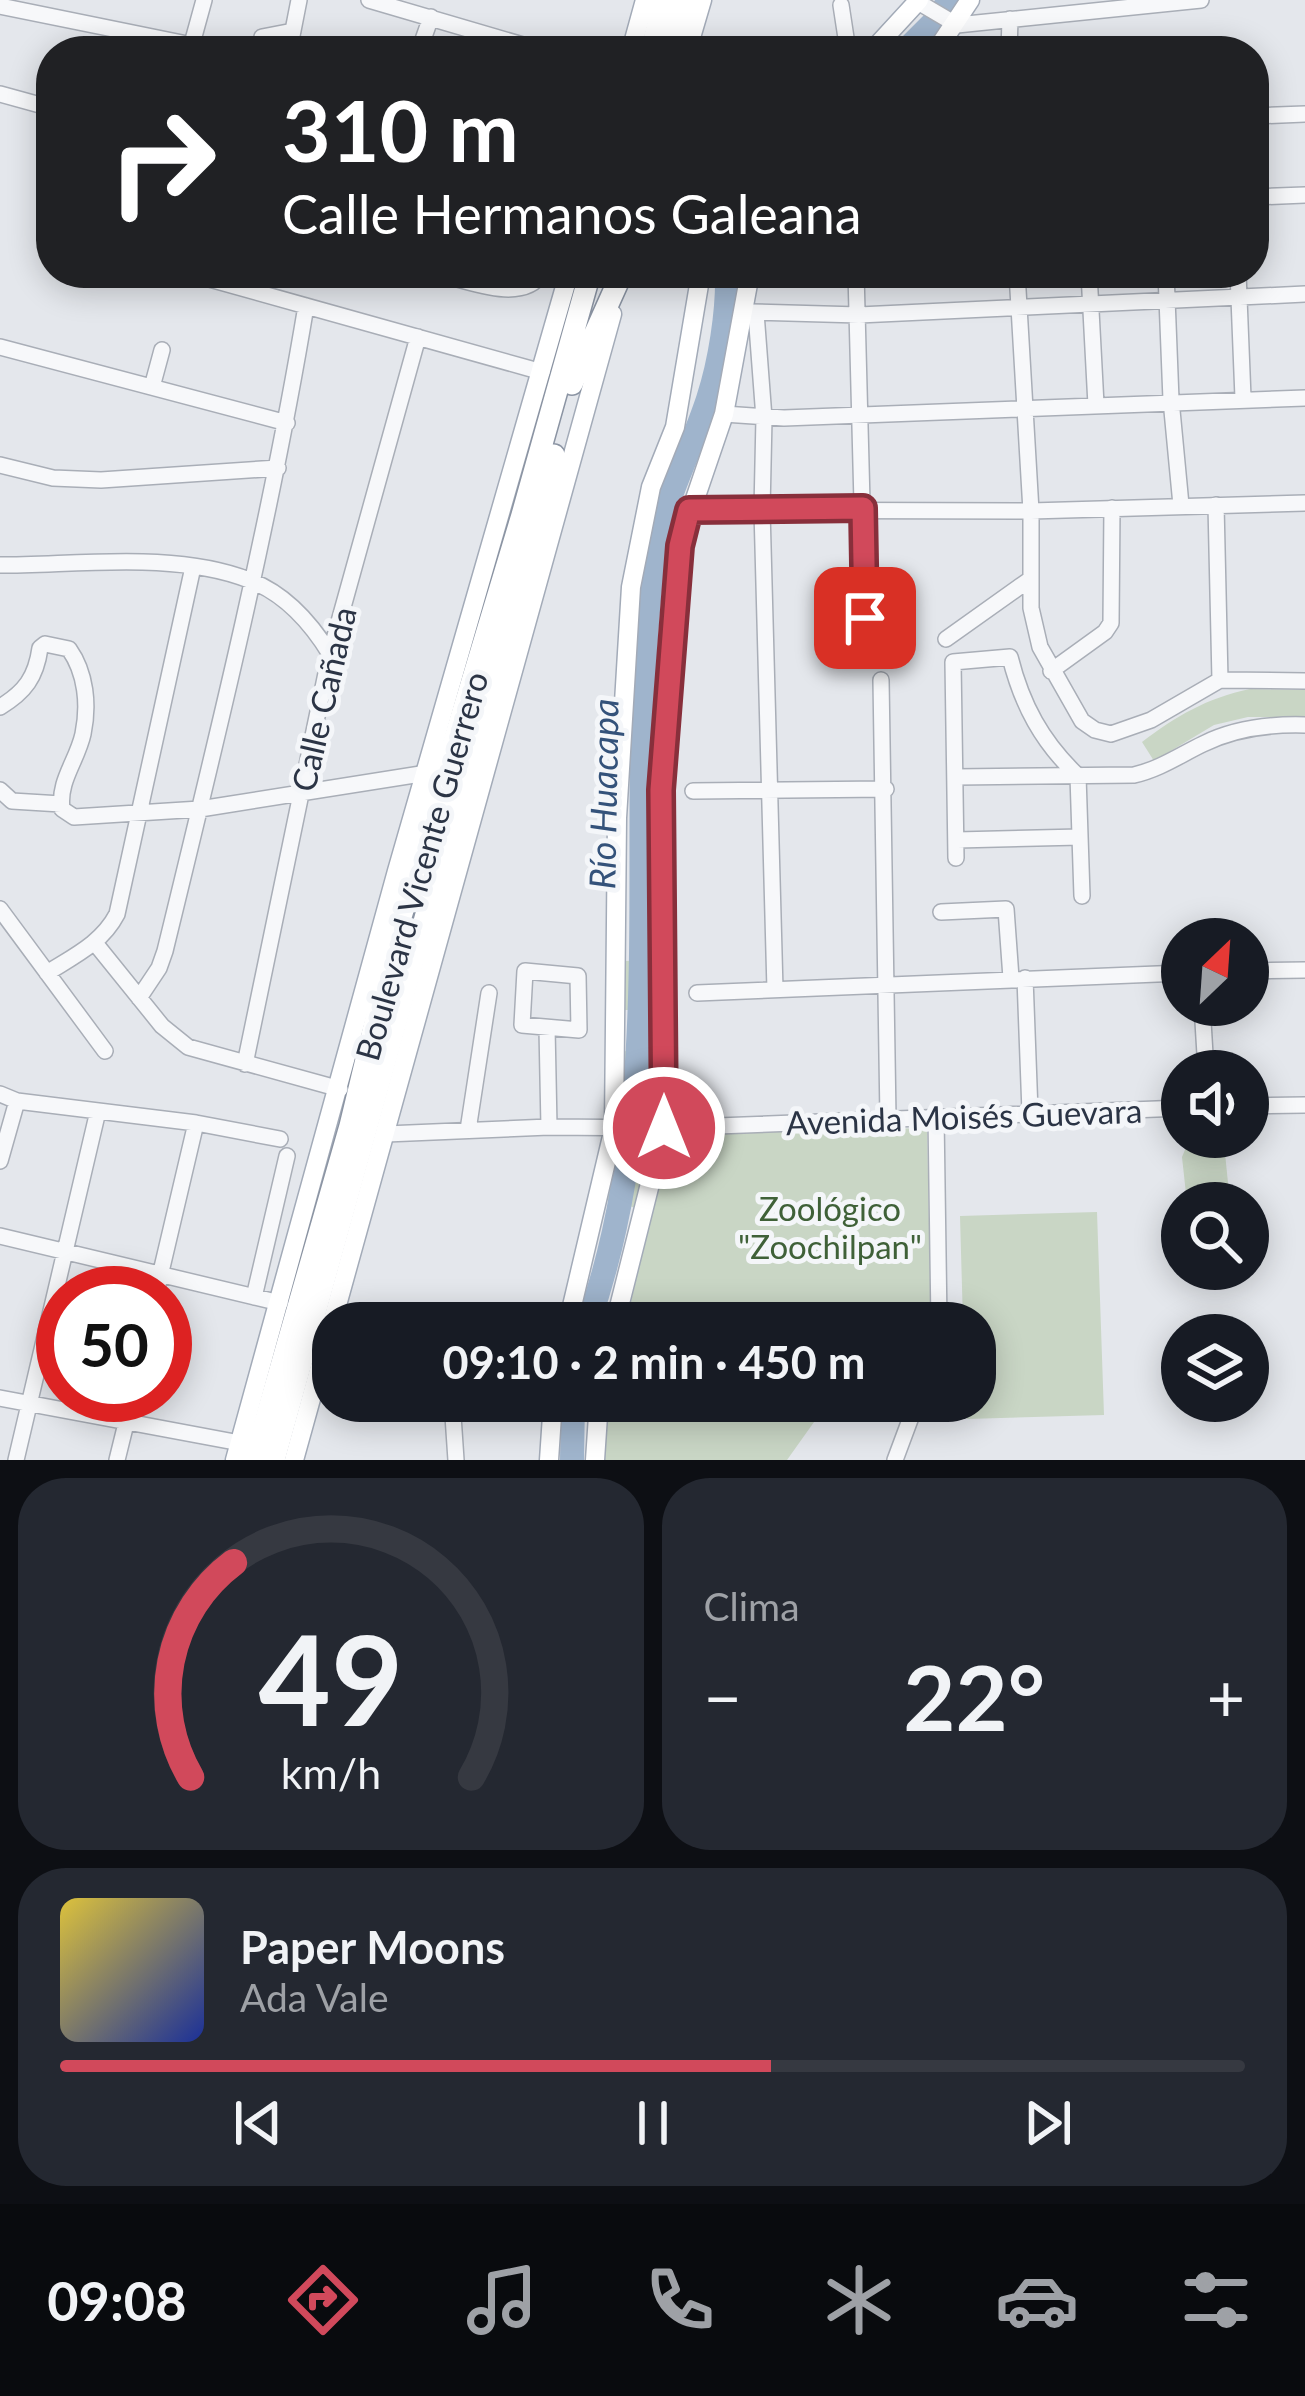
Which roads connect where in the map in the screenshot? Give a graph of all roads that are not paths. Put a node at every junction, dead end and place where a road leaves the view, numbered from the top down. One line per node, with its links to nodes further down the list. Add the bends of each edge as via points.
1 (204, 0): 19 (street)
2 (299, 0): 17 (street)
3 (369, 0): 11 (street)
4 (645, 0): 24 (main road)
5 (664, 0): 25 (highway)
6 (683, 0): 26 (highway)
7 (702, 0): 27 (main road)
8 (970, 0): 16 (main road)
9 (918, 1): 16 (street); 29 (main road)
10 (1190, 1): 15 (street)
11 (391, 3): 14 (street)
12 (841, 5): 28 (street)
13 (0, 6): 18 (street)
14 (430, 17): 22 (street); 23 (street)
15 (1010, 19): 16 (street); 31 (street)
16 (954, 23): 30 (main road)
17 (293, 31): 20 (street); 21 (street)
18 (136, 36)
19 (194, 36)
20 (271, 36)
21 (292, 36)
22 (424, 36)
23 (493, 36)
24 (635, 36)
25 (655, 36)
26 (673, 36)
27 (691, 36)
28 (846, 36)
29 (886, 36)
30 (946, 36)
31 (1009, 36)
32 (0, 94): 33 (street)
33 (36, 104)
34 (1305, 114): 35 (street)
35 (1269, 115)
36 (1305, 196): 37 (street)
37 (1269, 197)
38 (242, 288): 55 (street)
39 (565, 288): 62 (main road, Boulevard Vicente Guerrero)
40 (586, 288): 115 (highway, Boulevard Vicente Guerrero)
41 (600, 288): 63 (highway, Boulevard Vicente Guerrero)
42 (615, 288): 63 (highway)
43 (618, 288): 145 (main road, Boulevard Vicente Guerrero)
44 (698, 288): 142 (main road, via 675,427 651,487 629,604 616,818)
45 (750, 288): 57 (main road)
46 (857, 288): 58 (street)
47 (1017, 288): 56 (street)
48 (1090, 288): 54 (street)
49 (1167, 288): 53 (street)
50 (1238, 288): 52 (street)
51 (1305, 295): 52 (street)
52 (1238, 297): 53 (street); 65 (street)
53 (1167, 301): 54 (street); 67 (street)
54 (1090, 305): 56 (street); 68 (street)
55 (306, 306): 59 (street); 73 (street)
56 (1018, 307): 58 (street); 69 (street)
57 (750, 312): 58 (street); 70 (main road); 72 (street)
58 (859, 315): 71 (street)
59 (418, 337): 62 (street); 90 (street, Calle Cañada)
60 (0, 347): 64 (street)
61 (162, 350): 64 (street)
62 (542, 372): 97 (main road, Boulevard Vicente Guerrero)
63 (572, 384): 171 (highway, Boulevard Vicente Guerrero)
64 (152, 387): 73 (street)
65 (1243, 398): 66 (street); 67 (street)
66 (1305, 398)
67 (1171, 400): 68 (street); 78 (street)
68 (1096, 405): 69 (street)
69 (1026, 409): 71 (street); 83 (street)
70 (724, 414): 72 (street); 81 (main road)
71 (862, 415): 72 (street); 79 (street)
72 (764, 418): 82 (street)
73 (287, 422): 75 (street)
74 (0, 465): 75 (street, via 100,480)
75 (278, 468): 86 (street)
76 (1305, 503): 77 (street)
77 (1216, 505): 78 (street); 93 (street)
78 (1181, 506): 80 (street)
79 (863, 508): 82 (street); 83 (street); 88 (street)
80 (1112, 508): 83 (street); 91 (street, via 1111,623)
81 (689, 510): 82 (street); 143 (main road, via 661,790)
82 (762, 510): 100 (street)
83 (1031, 511): 87 (street)
84 (0, 565): 85 (street)
85 (193, 567): 86 (street); 107 (street)
86 (251, 580): 90 (street, via 295,609); 106 (street)
87 (1029, 580): 89 (street); 91 (street)
88 (865, 618)
89 (946, 639)
90 (329, 654): 104 (street, Calle Cañada)
91 (1051, 671): 93 (street, via 1082,721 1111,734)
92 (881, 680): 101 (street)
93 (1220, 680): 94 (street)
94 (1305, 681)
95 (0, 706): 105 (street, via 22,693 40,648 69,649 85,682 84,716)
96 (1305, 725): 98 (street, via 1244,729 1134,775)
97 (427, 773): 104 (street); 111 (main road, Boulevard Vicente Guerrero)
98 (1078, 776): 99 (street); 99 (street, via 1037,728 1010,658 953,662); 108 (street)
99 (957, 777): 109 (street)
100 (772, 788): 101 (street); 103 (street); 123 (street)
101 (886, 789): 122 (street)
102 (0, 790): 105 (street, via 12,801)
103 (693, 790)
104 (302, 793): 106 (street); 129 (street, Calle Cañada)
105 (61, 804): 107 (street, via 74,817)
106 (200, 809): 107 (street); 126 (street, via 166,951)
107 (139, 813): 116 (street, via 117,914)
108 (1080, 837): 109 (street); 112 (street)
109 (957, 840): 110 (street)
110 (956, 858)
111 (397, 871): 115 (highway); 130 (main road, Boulevard Vicente Guerrero)
112 (1082, 896)
113 (0, 909): 119 (street)
114 (940, 912): 121 (street, via 1006,909)
115 (398, 927): 168 (highway, Boulevard Vicente Guerrero, via 350,1126)
116 (95, 943): 119 (street); 126 (street)
117 (1305, 970): 118 (street)
118 (1269, 971)
119 (47, 973): 128 (street)
120 (1161, 974): 121 (street)
121 (1018, 978): 122 (street); 137 (street)
122 (886, 983): 123 (street); 139 (street)
123 (775, 991): 125 (street)
124 (489, 993): 144 (street)
125 (697, 993)
126 (139, 998): 129 (street, via 188,1047)
127 (547, 1028): 127 (street, via 579,1030 578,976 526,971 522,1025); 141 (street)
128 (105, 1051)
129 (245, 1064): 130 (street)
130 (340, 1089): 158 (main road, Boulevard Vicente Guerrero)
131 (0, 1094): 132 (street)
132 (17, 1101): 136 (street); 148 (street)
133 (1305, 1105): 134 (street)
134 (1269, 1106)
135 (1161, 1109): 137 (street, Avenida Moisés Guevara)
136 (98, 1111): 140 (street); 150 (street)
137 (1030, 1112): 138 (street, Avenida Moisés Guevara)
138 (936, 1116): 139 (street, Avenida Moisés Guevara); 157 (street)
139 (888, 1118): 143 (street, Avenida Moisés Guevara)
140 (196, 1123): 146 (street); 152 (street)
141 (550, 1127): 142 (street, Avenida Moisés Guevara); 144 (street, Avenida Moisés Guevara)
142 (614, 1128): 143 (street, Avenida Moisés Guevara); 155 (main road)
143 (663, 1128): 156 (main road)
144 (468, 1130): 145 (street, Avenida Moisés Guevara)
145 (386, 1134): 172 (main road, Boulevard Vicente Guerrero)
146 (280, 1139)
147 (287, 1156): 154 (street)
148 (0, 1161)
149 (0, 1236): 150 (street)
150 (66, 1250): 151 (street); 160 (street)
151 (131, 1266)
152 (162, 1266)
153 (192, 1281): 154 (street)
154 (254, 1297): 158 (street)
155 (573, 1302)
156 (620, 1302)
157 (940, 1302)
158 (280, 1303): 168 (main road, Boulevard Vicente Guerrero)
159 (0, 1398): 160 (street)
160 (30, 1403): 161 (street); 169 (street)
161 (36, 1404)
162 (127, 1422): 170 (street)
163 (131, 1422): 168 (street)
164 (453, 1422): 173 (street)
165 (552, 1422): 174 (main road)
166 (598, 1422): 175 (main road)
167 (909, 1422): 176 (street)
168 (243, 1454)
169 (16, 1460)
170 (116, 1460)
171 (274, 1460)
172 (294, 1460)
173 (456, 1460)
174 (549, 1460)
175 (595, 1460)
176 (895, 1460)

